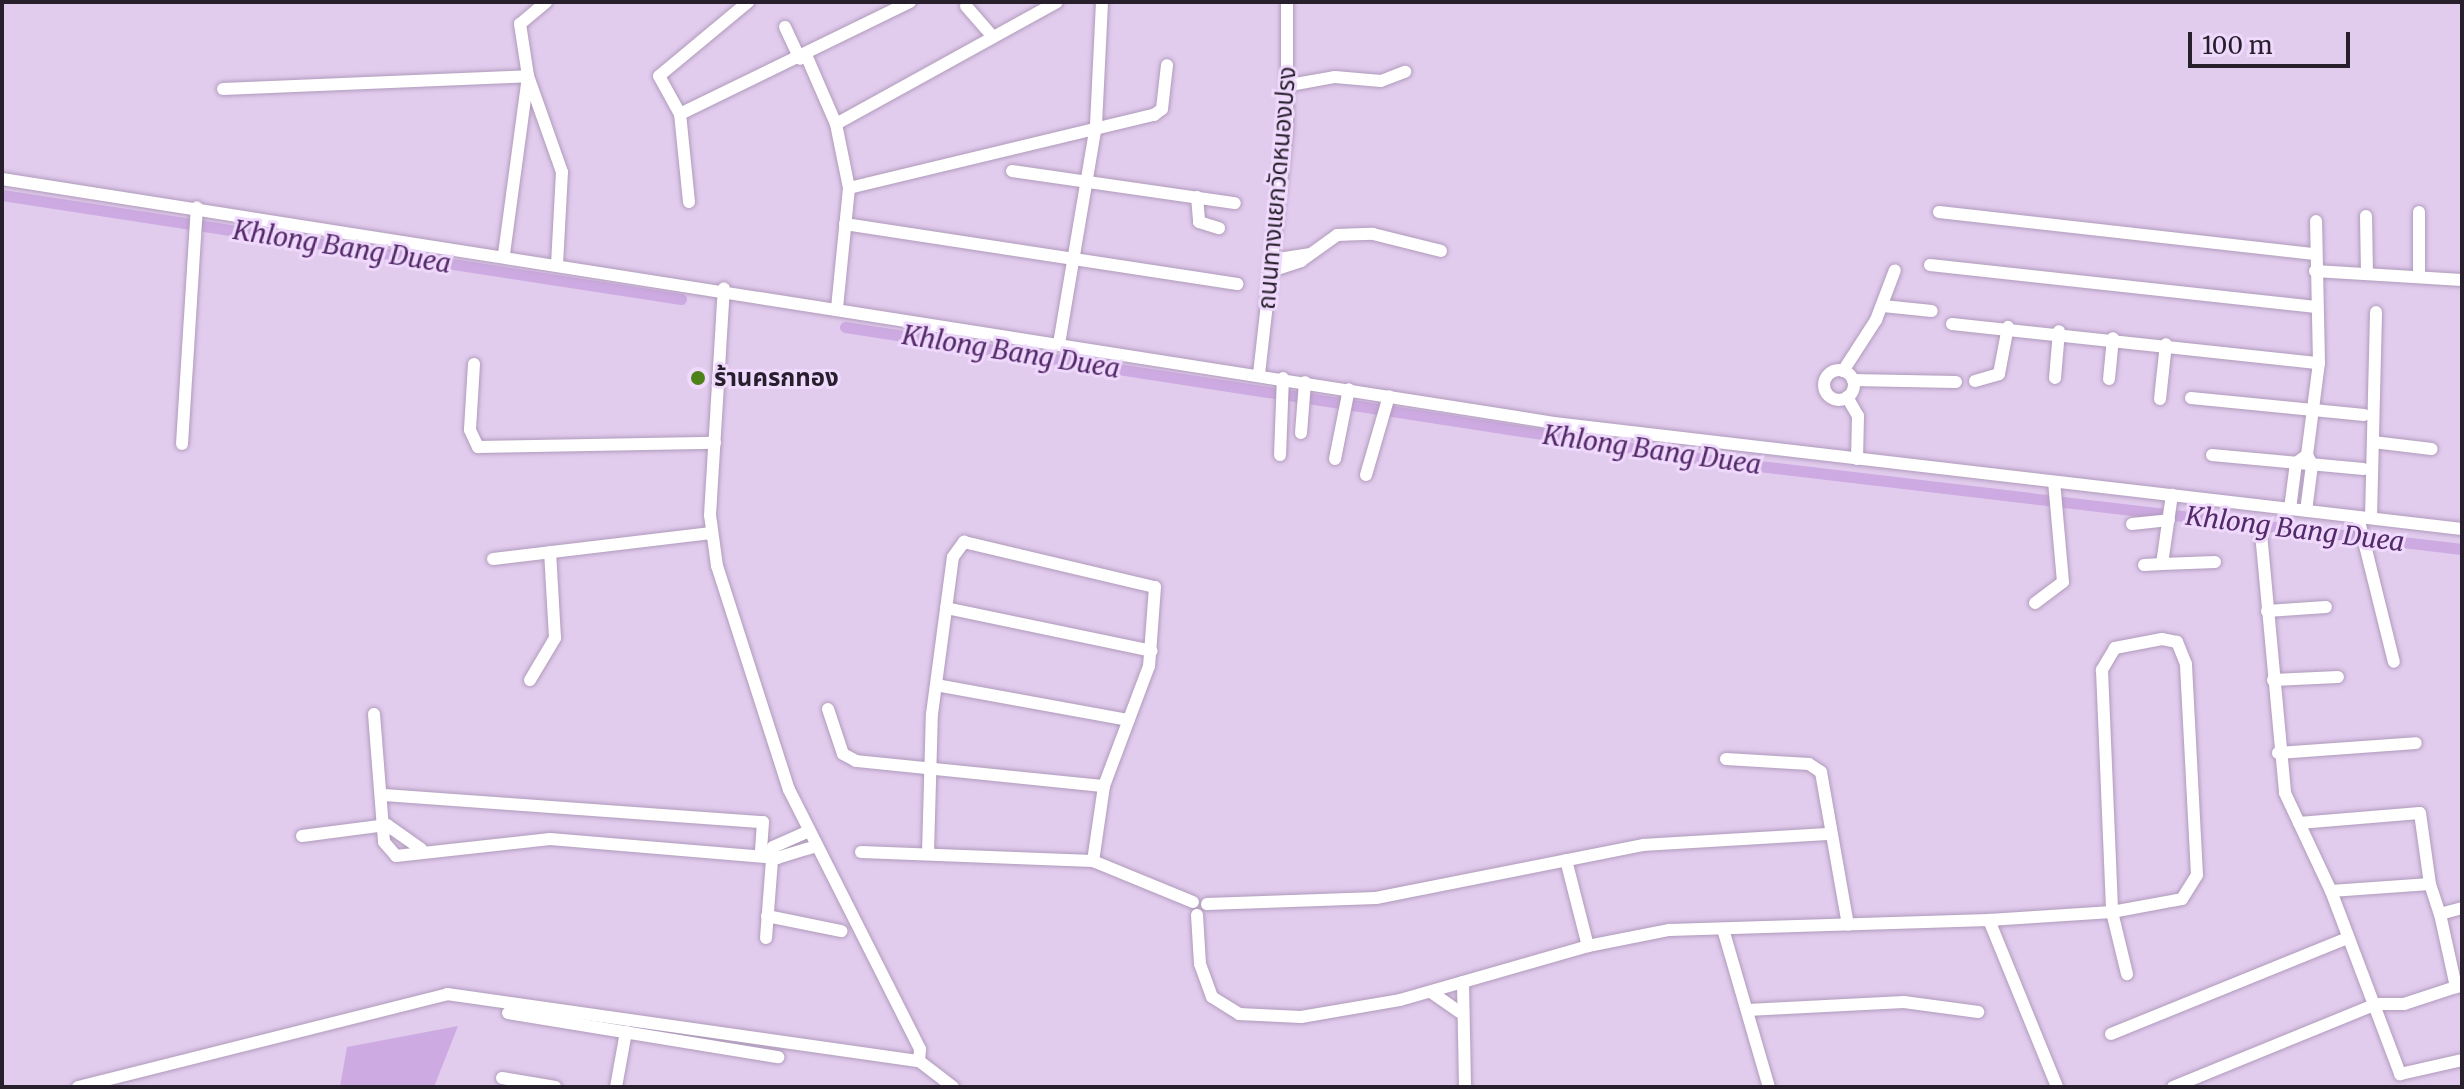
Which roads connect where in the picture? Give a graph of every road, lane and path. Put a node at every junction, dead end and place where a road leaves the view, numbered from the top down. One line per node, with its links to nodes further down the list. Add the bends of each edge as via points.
1 (546, 2): 13 (street, via 520,24)
2 (748, 2): 16 (street, via 659,76)
3 (910, 2): 10 (street)
4 (1102, 2): 18 (street)
5 (1287, 2): 14 (street, ถนนทางแยกวัดหนองปรง)
6 (1051, 3): 9 (street)
7 (966, 6): 9 (street, via 976,10)
8 (785, 27): 10 (street)
9 (993, 37): 17 (street)
10 (803, 57): 16 (street); 17 (street)
11 (1167, 65): 18 (street, via 1162,109)
12 (1405, 72): 14 (street, via 1381,81 1335,77)
13 (528, 76): 15 (street); 34 (street); 37 (street, via 562,172)
14 (1290, 85): 39 (street, ถนนทางแยกวัดหนองปรง)
15 (223, 89)
16 (680, 114): 24 (street)
17 (836, 124): 22 (street)
18 (1096, 125): 21 (street); 22 (street)
19 (1012, 171): 21 (street)
20 (2, 179): 28 (street)
21 (1087, 182): 23 (street); 36 (street)
22 (849, 188): 31 (street)
23 (1197, 197): 25 (street); 32 (street, via 1199,222)
24 (689, 202)
25 (1235, 203)
26 (1939, 212): 35 (street)
27 (2419, 212): 43 (street)
28 (196, 213): 34 (street); 78 (street)
29 (2366, 216): 42 (street)
30 (2316, 221): 35 (street)
31 (845, 224): 36 (street); 49 (street)
32 (1219, 228)
33 (1441, 251): 39 (street, via 1337,235 1308,254)
34 (504, 254): 37 (street)
35 (2315, 254): 41 (street)
36 (1073, 259): 45 (street); 56 (street)
37 (557, 263): 46 (street)
38 (1930, 265): 48 (street)
39 (1272, 266): 60 (street, ถนนทางแยกวัดหนองปรง)
40 (1895, 270): 47 (street)
41 (2315, 271): 42 (street); 48 (street)
42 (2367, 274): 43 (street)
43 (2419, 277): 44 (street)
44 (2462, 280)
45 (1237, 284)
46 (724, 288): 49 (street); 77 (street)
47 (1883, 306): 50 (street); 61 (street)
48 (2314, 307): 58 (street)
49 (837, 308): 56 (street)
50 (1932, 311)
51 (2376, 312): 76 (street)
52 (1952, 324): 53 (street)
53 (2008, 327): 54 (street); 64 (street, via 1999,374)
54 (2059, 331): 55 (street); 62 (street)
55 (2113, 338): 57 (street); 63 (street)
56 (1059, 344): 60 (street)
57 (2166, 344): 58 (street); 71 (street)
58 (2319, 363): 73 (street)
59 (474, 364): 77 (street, via 470,430 478,447)
60 (1259, 374): 66 (street)
61 (1848, 376): 65 (street); 68 (street); 68 (street, via 1829,374 1824,387 1833,398)
62 (2055, 378)
63 (2109, 379)
64 (1975, 381)
65 (1956, 382)
66 (1282, 387): 67 (street); 80 (street)
67 (1304, 390): 69 (street); 75 (street)
68 (1847, 397): 83 (street, via 1858,416)
69 (1347, 398): 72 (street); 82 (street)
70 (2191, 398): 73 (street)
71 (2160, 399)
72 (1386, 403): 83 (street); 86 (street)
73 (2313, 411): 74 (street); 84 (street)
74 (2364, 415)
75 (1301, 433)
76 (2373, 442): 79 (street); 92 (street)
77 (715, 443): 94 (street)
78 (182, 444)
79 (2432, 449)
80 (1280, 455)
81 (2212, 455): 84 (street)
82 (1335, 459)
83 (1857, 459): 87 (street)
84 (2305, 461): 85 (street); 89 (street); 90 (street)
85 (2363, 469)
86 (1366, 475)
87 (2055, 491): 88 (street); 101 (street, via 2063,582)
88 (2171, 508): 89 (street); 91 (street); 99 (street)
89 (2290, 509): 90 (street)
90 (2306, 511): 92 (street)
91 (2132, 524)
92 (2362, 524): 93 (street); 106 (street)
93 (2462, 529)
94 (711, 533): 96 (street); 122 (street, via 763,713)
95 (2261, 533): 104 (street)
96 (550, 552): 97 (street); 108 (street, via 555,638)
97 (493, 559)
98 (2215, 562): 99 (street)
99 (2162, 564): 100 (street)
100 (2144, 565)
101 (2035, 603)
102 (2326, 607): 104 (street)
103 (946, 608): 105 (street); 105 (street, via 955,549 971,543 1155,587); 110 (street)
104 (2267, 611): 109 (street)
105 (1152, 651): 113 (street)
106 (2394, 662)
107 (2338, 677): 109 (street)
108 (530, 680)
109 (2273, 680): 115 (street)
110 (936, 685): 113 (street); 117 (street)
111 (828, 709): 117 (street, via 850,759)
112 (374, 714): 119 (street)
113 (1129, 720): 118 (street)
114 (2416, 743): 115 (street)
115 (2278, 753): 120 (street, via 2285,793)
116 (1726, 759): 123 (street, via 1815,766 1825,780)
117 (930, 764): 118 (street); 129 (street)
118 (1104, 786): 131 (street)
119 (384, 795): 121 (street); 128 (street, via 763,822)
120 (2299, 823): 132 (street, via 2420,813); 133 (street)
121 (387, 825): 124 (street); 126 (street); 126 (street, via 384,842 390,853)
122 (807, 832): 125 (street); 128 (street)
123 (1830, 834): 130 (street, via 1698,839); 142 (street)
124 (302, 836)
125 (813, 847): 128 (street, via 785,858); 161 (street, via 920,1049)
126 (421, 849): 128 (street, via 550,839)
127 (861, 852): 129 (street)
128 (766, 853): 140 (street)
129 (928, 853): 131 (street)
130 (1566, 860): 135 (street, via 1376,898); 147 (street)
131 (1093, 861): 134 (street)
132 (2430, 884): 133 (street); 138 (street)
133 (2331, 891): 146 (street)
134 (1193, 902): 135 (street); 139 (street)
135 (1207, 904): 139 (street)
136 (2462, 908): 138 (street)
137 (2112, 912): 137 (street, via 2102,670 2115,648 2162,639 2177,642 2186,664 2195,887 2182,899); 141 (street); 148 (street)
138 (2440, 914): 150 (street)
139 (1197, 915): 151 (street, via 1205,983 1212,997 1239,1014 1341,1013)
140 (767, 916): 144 (street); 145 (street)
141 (1989, 920): 142 (street); 169 (street)
142 (1848, 925): 143 (street)
143 (1723, 929): 147 (street, via 1669,930); 153 (street)
144 (841, 931)
145 (766, 938)
146 (2348, 938): 152 (street); 158 (street)
147 (1588, 946): 149 (street)
148 (2127, 974)
149 (1463, 982): 151 (street); 154 (street)
150 (2459, 986): 152 (street, via 2404,1004)
151 (1431, 992): 154 (street)
152 (2376, 1004): 160 (street, via 2402,1076); 170 (street)
153 (1747, 1010): 155 (street, via 1904,1002); 168 (street)
154 (1460, 1012): 167 (street)
155 (1978, 1012)
156 (508, 1013): 157 (street)
157 (626, 1032): 159 (street); 165 (street)
158 (2111, 1034)
159 (778, 1057)
160 (2462, 1060)
161 (919, 1061): 163 (street, via 460,993); 166 (street)
162 (502, 1078): 164 (street)
163 (78, 1087)
164 (555, 1087)
165 (616, 1087)
166 (953, 1087)
167 (1465, 1087)
168 (1769, 1087)
169 (2057, 1087)
170 (2173, 1087)

